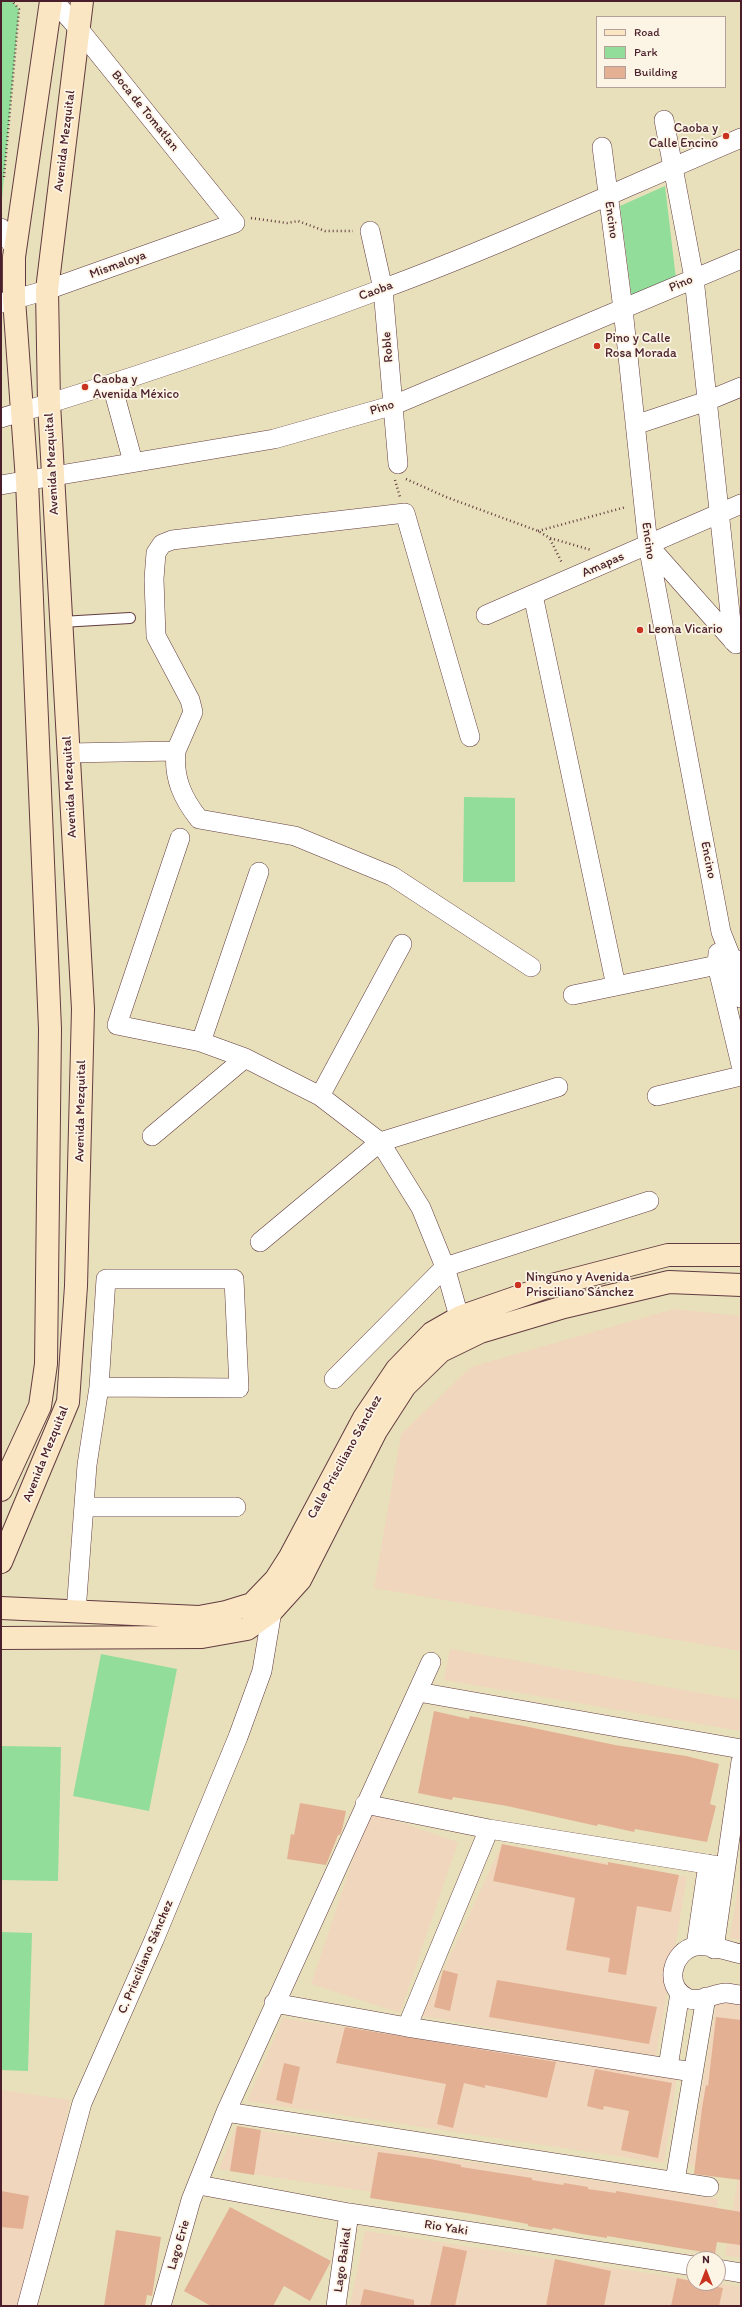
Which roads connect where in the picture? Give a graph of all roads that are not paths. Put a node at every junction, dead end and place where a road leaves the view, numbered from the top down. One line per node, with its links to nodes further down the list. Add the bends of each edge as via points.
1 (51, 1): 13 (main road, Avenida Mezquital)
2 (54, 1): 4 (street, Boca de Tomatlan)
3 (82, 1): 4 (main road, Avenida Mezquital)
4 (78, 28): 10 (street, Boca de Tomatlan); 17 (main road, Avenida Mezquital)
5 (664, 120): 8 (street)
6 (741, 138): 8 (street, Caoba)
7 (602, 147): 9 (street, Encino)
8 (674, 166): 9 (street, Caoba); 15 (street)
9 (607, 198): 16 (street, Caoba); 19 (street, Encino)
10 (235, 223): 17 (street, Mismaloya)
11 (1, 228): 13 (street)
12 (370, 232): 16 (street, Roble)
13 (15, 249): 18 (main road, Avenida Mezquital)
14 (741, 259): 15 (street, Pino)
15 (694, 278): 19 (street, Pino); 22 (street)
16 (383, 289): 20 (street, Caoba); 24 (street, Roble)
17 (47, 290): 18 (street, Mismaloya); 23 (main road, Avenida Mezquital)
18 (7, 301): 25 (main road, Avenida Mezquital)
19 (623, 309): 24 (street, Pino); 27 (street, Encino)
20 (112, 384): 23 (street, Caoba); 28 (street)
21 (741, 387): 22 (street)
22 (707, 401): 27 (street); 34 (street)
23 (49, 403): 25 (street, Caoba); 30 (main road, Avenida Mezquital)
24 (394, 405): 28 (street, Pino, via 274,440); 29 (street, Roble)
25 (22, 412): 26 (street, Caoba); 31 (main road, Avenida Mezquital)
26 (1, 418)
27 (635, 425): 35 (street, Encino)
28 (133, 462): 30 (street, Pino)
29 (397, 467)
30 (53, 477): 31 (street, Pino); 39 (main road, Avenida Mezquital)
31 (27, 481): 32 (street, Pino); 70 (main road, Avenida Mezquital, via 50,1029 46,1364 40,1406)
32 (1, 485)
33 (741, 504): 34 (street, Amapas)
34 (720, 512): 35 (street, Amapas); 40 (street)
35 (648, 545): 36 (street, Amapas); 40 (street); 47 (street, Encino, via 721,932)
36 (534, 595): 37 (street, Amapas); 49 (street)
37 (486, 615)
38 (130, 618): 39 (lane)
39 (61, 622): 43 (main road, Avenida Mezquital)
40 (738, 642)
41 (470, 737): 42 (street, via 405,512 172,540 162,544 156,553 154,579 156,636 190,700 193,712)
42 (176, 751): 43 (street); 48 (street, via 174,768 187,804 199,819 295,836 392,876)
43 (68, 753): 73 (main road, Avenida Mezquital, via 83,1009 78,1248 68,1402)
44 (180, 838): 52 (street, via 116,1025)
45 (259, 872): 52 (street)
46 (402, 944): 57 (street)
47 (730, 962): 49 (street); 51 (street); 54 (street)
48 (531, 967)
49 (616, 986): 50 (street)
50 (573, 995)
51 (741, 998)
52 (201, 1042): 53 (street)
53 (245, 1058): 57 (street); 59 (street)
54 (741, 1065)
55 (741, 1076): 58 (street)
56 (558, 1087): 60 (street)
57 (320, 1096): 60 (street)
58 (657, 1096)
59 (152, 1136)
60 (380, 1142): 62 (street); 64 (street, via 421,1208)
61 (649, 1201): 64 (street)
62 (260, 1242)
63 (741, 1254): 66 (main road, Calle Prisciliano Sánchez, via 668,1255 552,1285)
64 (445, 1267): 66 (street); 68 (street)
65 (741, 1285): 67 (main road, Calle Prisciliano Sánchez, via 669,1282 564,1307)
66 (460, 1317): 67 (street); 76 (main road, Calle Prisciliano Sánchez, via 432,1334 397,1369 364,1418 290,1557 276,1578 252,1604 226,1612 199,1616)
67 (464, 1338): 75 (main road, Calle Prisciliano Sánchez, via 441,1351 405,1386 376,1431 300,1580)
68 (334, 1379)
69 (99, 1387): 69 (street, via 106,1279 234,1278 239,1388); 71 (street, via 87,1465)
70 (1, 1490)
71 (84, 1507): 72 (street); 76 (street)
72 (236, 1507)
73 (1, 1562)
74 (1, 1608): 76 (main road, Calle Prisciliano Sánchez)
75 (272, 1611): 77 (main road, Calle Prisciliano Sánchez, via 246,1629 202,1637); 102 (street, C. Prisciliano Sánchez, via 262,1671 238,1737 154,1940 82,2103)
76 (76, 1612)
77 (1, 1638)
78 (431, 1662): 79 (street, Lago Erie)
79 (418, 1692): 80 (street); 82 (street, Lago Erie)
80 (741, 1749)
81 (741, 1761): 84 (street)
82 (365, 1804): 83 (street); 90 (street, Lago Erie)
83 (489, 1829): 84 (street); 91 (street)
84 (716, 1866): 85 (street)
85 (705, 1948): 86 (street); 87 (street, via 681,1954 673,1969 675,1986)
86 (741, 1954)
87 (680, 1993): 89 (street, via 687,1998); 92 (street)
88 (741, 1995): 89 (street, via 725,1993)
89 (706, 1997): 93 (street)
90 (274, 2003): 91 (street); 94 (street, Lago Erie)
91 (407, 2027): 92 (street)
92 (668, 2067): 93 (street)
93 (693, 2072): 95 (street)
94 (226, 2112): 95 (street); 96 (street, Lago Erie)
95 (675, 2182): 97 (street)
96 (199, 2185): 98 (street, Rio Yaki); 103 (street, Lago Erie, via 191,2200)
97 (710, 2187)
98 (349, 2213): 99 (street, Rio Yaki); 104 (street, Lago Baikal)
99 (686, 2265)
100 (726, 2270): 101 (street)
101 (741, 2273)
102 (27, 2306)
103 (161, 2306)
104 (336, 2306)

